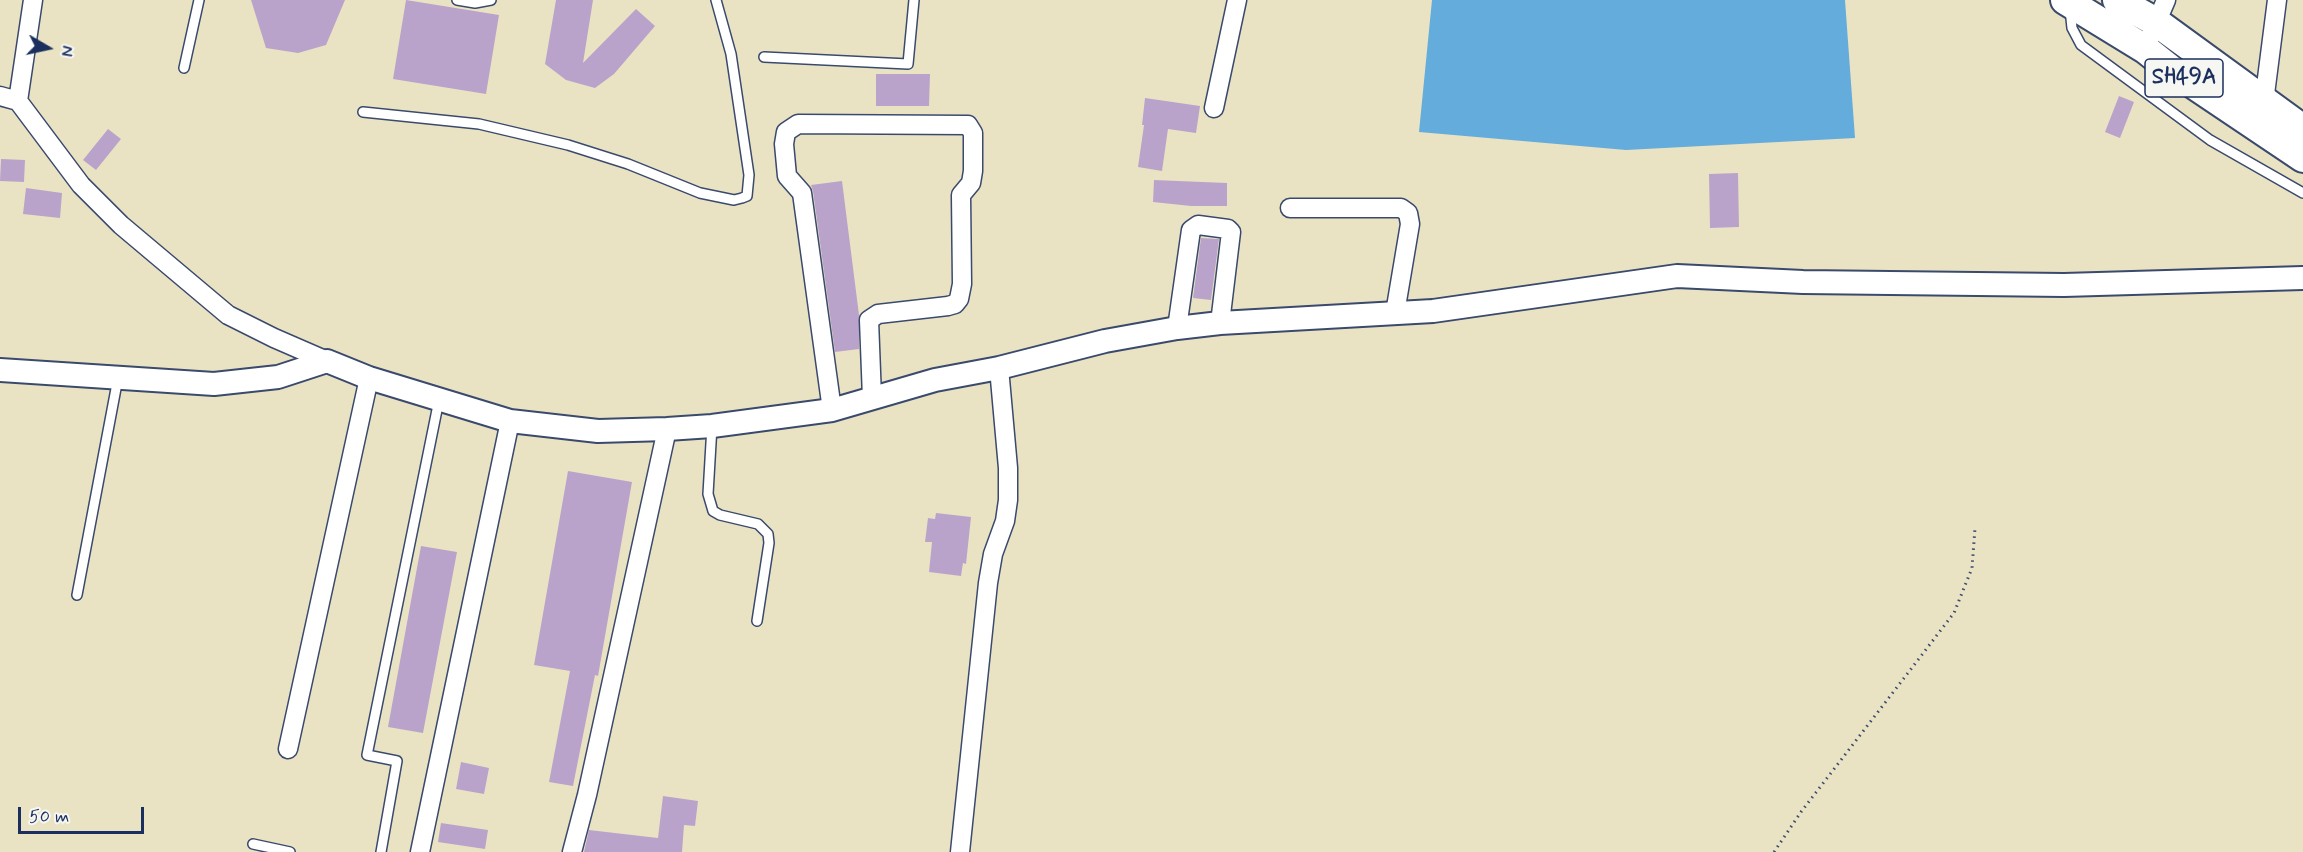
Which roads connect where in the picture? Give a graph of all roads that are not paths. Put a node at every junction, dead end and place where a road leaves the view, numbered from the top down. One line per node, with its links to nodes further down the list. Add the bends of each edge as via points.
1 (33, 0): 15 (street)
2 (199, 0): 14 (lane)
3 (457, 0): 4 (lane)
4 (491, 0)
5 (716, 0): 18 (lane, via 731,54 749,175 747,196 742,198 700,193 568,145 479,124)
6 (914, 0): 13 (lane, via 908,64)
7 (1237, 0): 17 (street)
8 (2117, 0): 11 (main road, SH49A)
9 (2277, 0): 16 (street)
10 (2068, 1): 12 (main road, SH49A); 21 (lane, via 2072,28 2081,45 2210,140)
11 (2161, 11): 12 (street); 16 (main road, SH49A)
12 (2145, 49): 20 (main road, SH49A)
13 (764, 57)
14 (184, 68)
15 (9, 98): 27 (street, via 81,185 194,287 228,315)
16 (2264, 102): 19 (main road, SH49A)
17 (1214, 108)
18 (363, 112)
19 (2303, 129)
20 (2303, 158)
21 (2303, 193)
22 (1290, 208): 24 (street, via 1401,208 1408,213 1410,224)
23 (2303, 278): 24 (street, via 2053,285 1677,276)
24 (1395, 313): 25 (street)
25 (1220, 323): 26 (street); 26 (street, via 1231,232 1198,225 1191,230)
26 (1178, 328): 28 (street, via 1105,341)
27 (327, 361): 30 (street, via 278,376 214,384); 31 (street)
28 (999, 368): 32 (street, via 935,380); 46 (street, via 1008,500 987,583)
29 (0, 370): 30 (street)
30 (118, 378): 38 (lane)
31 (369, 378): 33 (street); 40 (street)
32 (872, 398): 34 (street); 34 (street, via 869,320 878,314 948,306 959,299 961,195 971,183 973,171 973,133 968,125 798,124 786,132 787,176 802,193)
33 (439, 400): 35 (street); 43 (lane, via 368,755 397,761)
34 (832, 410): 36 (street)
35 (510, 421): 37 (street, via 597,431); 44 (street)
36 (712, 426): 37 (street); 39 (lane, via 708,494 713,511 758,524 768,534)
37 (667, 429): 45 (street)
38 (77, 595)
39 (757, 621)
40 (288, 749)
41 (253, 844): 42 (lane)
42 (290, 852)
43 (381, 852)
44 (420, 852)
45 (572, 852)
46 (960, 852)

